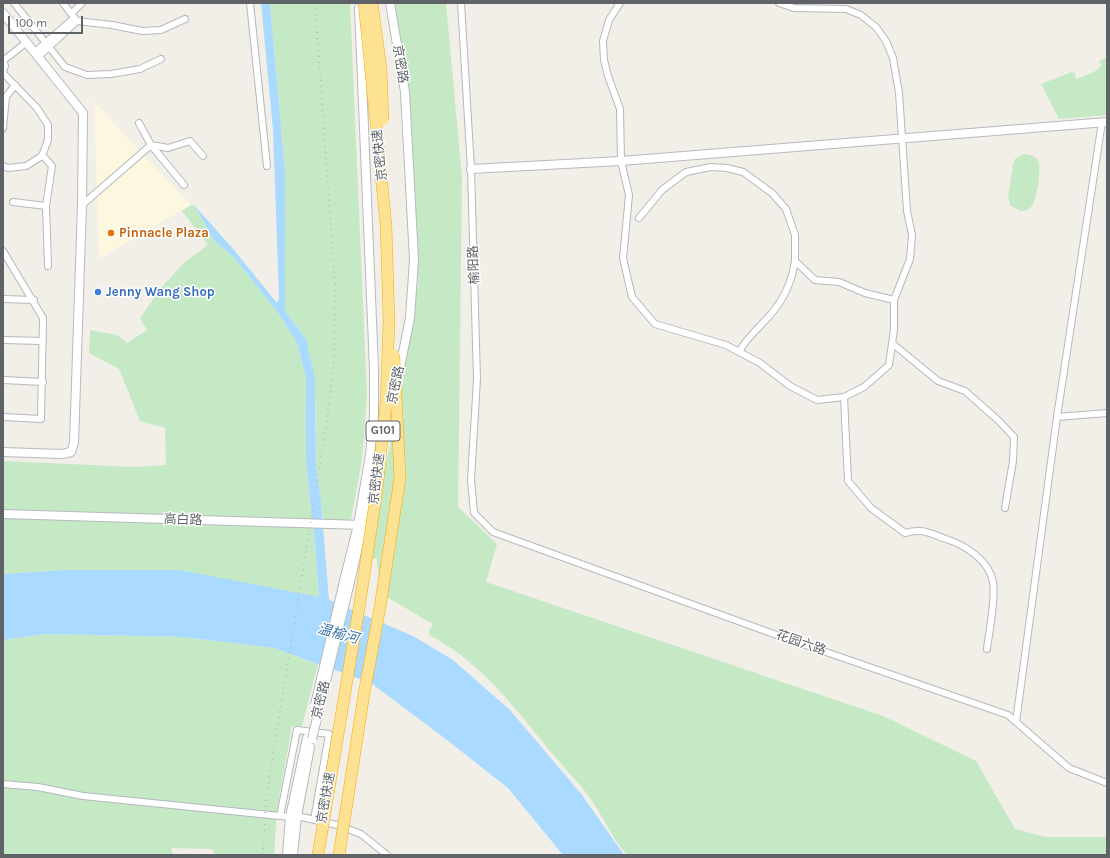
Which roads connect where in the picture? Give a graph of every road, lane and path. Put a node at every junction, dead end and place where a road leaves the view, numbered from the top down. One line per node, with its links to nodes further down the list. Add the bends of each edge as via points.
1 (14, 3): 16 (street)
2 (63, 3): 13 (street)
3 (82, 3): 13 (street)
4 (250, 3): 31 (street)
5 (359, 3): 59 (main road, 京密路 / G101, via 374,369 374,416)
6 (364, 3): 69 (highway, 京密快速 / G101, bridge, via 386,225 386,403 377,489)
7 (372, 3): 70 (highway, 京密快速 / G101, bridge, via 380,68 400,478)
8 (390, 3): 59 (main road, 京密路 / G101, via 405,92 414,260 410,318 389,419)
9 (461, 3): 32 (street, 榆阳路)
10 (620, 3): 29 (street, via 609,20 603,41 604,60 620,109)
11 (779, 3): 25 (street, via 794,8 846,9 861,15 876,27 886,41 893,58 899,93)
12 (3, 13): 15 (main road)
13 (74, 17): 14 (street, via 142,31 161,30); 16 (street)
14 (185, 19)
15 (26, 40): 17 (main road); 18 (street)
16 (48, 44): 17 (street); 19 (street, via 65,67 87,74 111,74 140,69)
17 (37, 54): 35 (main road, via 84,112)
18 (3, 58): 20 (street)
19 (161, 59)
20 (3, 72): 21 (street)
21 (14, 85): 24 (street, via 6,97); 27 (street, via 37,108 48,125 48,140)
22 (1105, 122): 25 (main road); 54 (street)
23 (139, 123): 26 (street)
24 (3, 128)
25 (902, 138): 29 (main road); 44 (street, via 907,211 912,235 910,259)
26 (151, 146): 28 (street, via 168,148 190,140); 33 (street); 35 (street)
27 (42, 155): 30 (street, via 26,166); 36 (street, via 52,166)
28 (203, 156)
29 (621, 161): 32 (main road); 48 (street, via 629,195 623,258 632,297 655,324 726,345)
30 (3, 166)
31 (267, 166)
32 (471, 169): 58 (street, 榆阳路, via 477,379 471,480 474,513)
33 (184, 185)
34 (13, 202): 36 (street)
35 (82, 205): 55 (main road, via 74,443 71,452 62,454)
36 (46, 206): 41 (street)
37 (639, 218): 40 (street, via 662,190 686,172 711,167 743,172 772,193 786,209 795,235)
38 (3, 251): 39 (street)
39 (6, 259): 43 (street)
40 (795, 262): 44 (street, via 815,280 839,282 865,293); 48 (street, via 793,278 782,300 745,341)
41 (48, 266)
42 (3, 299): 43 (street)
43 (34, 300): 46 (street, via 43,318)
44 (894, 300): 51 (street, via 894,328 889,365 864,388)
45 (3, 340): 46 (street)
46 (43, 341): 50 (street)
47 (893, 344): 56 (street, via 938,381 965,391 1014,437 1013,461)
48 (739, 352): 51 (street, via 760,363 790,386 817,400)
49 (3, 380): 50 (street)
50 (43, 382): 53 (street, via 41,419)
51 (844, 397): 60 (street, via 848,481 871,508 905,533 918,529 961,544 984,562 993,582)
52 (1107, 413): 54 (street)
53 (3, 417)
54 (1057, 417): 61 (street)
55 (3, 452)
56 (1005, 508)
57 (3, 514): 59 (main road, 高白路)
58 (483, 524): 61 (street, 花园六路, via 493,532 1008,715)
59 (361, 525): 65 (main road, 京密路 / G101, bridge)
60 (986, 649)
61 (1016, 722): 62 (street, 花园六路, via 1069,768)
62 (1107, 783)
63 (3, 784): 64 (street, via 38,787 83,796)
64 (280, 816): 65 (street); 66 (street, via 297,730 329,734)
65 (293, 816): 66 (street); 67 (main road, 京密路 / G101); 68 (main road, 京密路 / G101)
66 (314, 820): 71 (street, via 361,834)
67 (287, 855)
68 (293, 855)
69 (318, 855)
70 (339, 855)
71 (386, 855)

